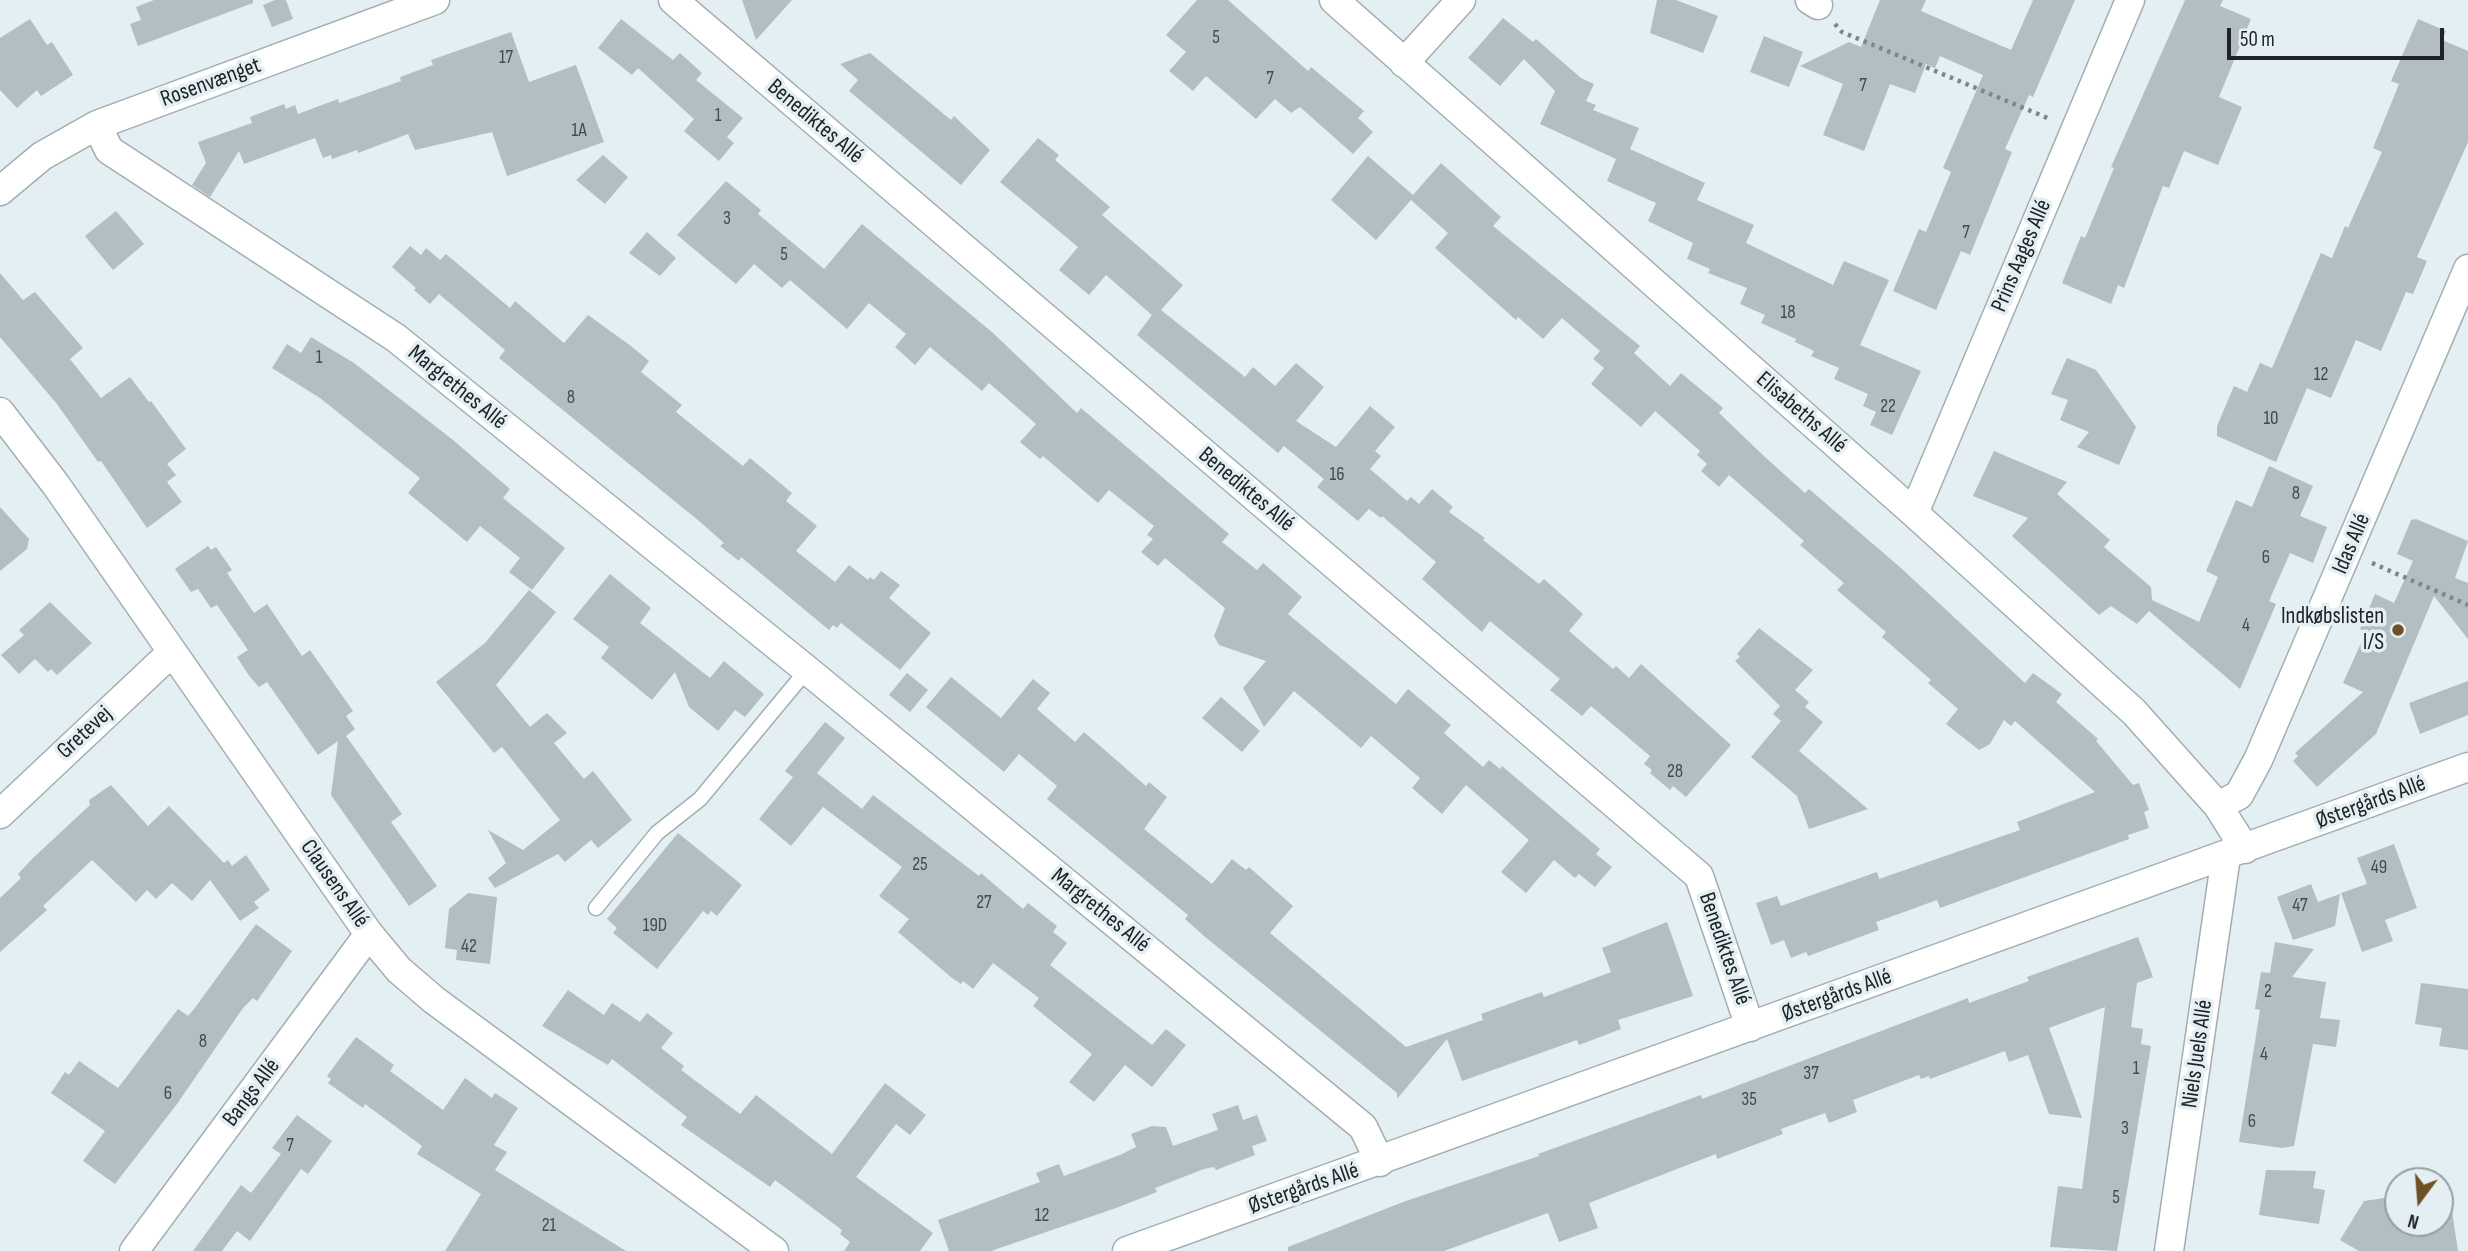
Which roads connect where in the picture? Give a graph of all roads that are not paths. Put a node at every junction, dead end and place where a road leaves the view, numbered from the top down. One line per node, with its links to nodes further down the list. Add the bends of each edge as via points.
1 (435, 0): 7 (street, Rosenvænget)
2 (673, 0): 20 (street, Benediktes Allé, via 1699,876)
3 (1334, 0): 6 (street, Elisabeths Allé)
4 (1461, 0): 6 (street)
5 (2130, 0): 11 (street, Prins Aages Allé)
6 (1404, 63): 11 (street, Elisabeths Allé)
7 (97, 125): 8 (street, Rosenvænget, via 42,156); 13 (street, Margrethes Allé, via 109,150 396,338)
8 (0, 191)
9 (2468, 269): 15 (street, Idas Allé, via 2258,760 2239,795)
10 (0, 412): 12 (street, Clausens Allé)
11 (1914, 513): 15 (street, Elisabeths Allé, via 2134,712)
12 (171, 653): 16 (street, Gretevej); 19 (street, Clausens Allé)
13 (807, 670): 18 (lane, via 700,799 657,833); 21 (street, Margrethes Allé, via 1363,1127)
14 (2468, 767): 17 (street, Østergårds Allé)
15 (2218, 807): 17 (street, Elisabeths Allé)
16 (0, 814)
17 (2236, 852): 20 (street, Østergårds Allé); 25 (street, Niels Juels Allé)
18 (596, 908)
19 (369, 934): 22 (street, Bangs Allé); 23 (street, Clausens Allé, via 399,970 434,1000)
20 (1750, 1027): 21 (street, Østergårds Allé)
21 (1380, 1162): 24 (street, Østergårds Allé)
22 (134, 1251)
23 (775, 1251)
24 (1127, 1251)
25 (2169, 1251)

